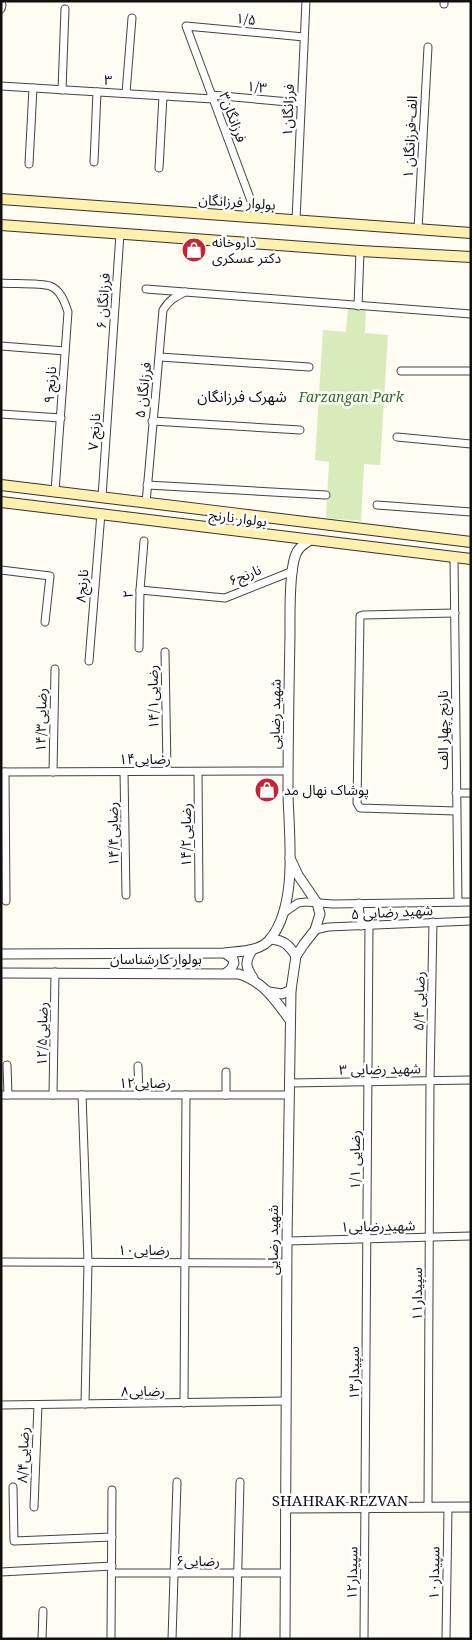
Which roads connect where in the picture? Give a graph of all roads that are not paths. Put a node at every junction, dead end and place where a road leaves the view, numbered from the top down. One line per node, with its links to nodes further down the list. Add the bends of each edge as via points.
1 (306, 1): 7 (street, فرزانگان۱)
2 (2, 5): 3 (street)
3 (1, 9)
4 (65, 9): 11 (street)
5 (132, 18): 13 (street)
6 (186, 26): 7 (street, ۱/۵); 15 (street, فرزانگان۳)
7 (304, 37): 16 (street, فرزانگان۱)
8 (428, 46): 25 (street, ۱ الف-فرزانگان)
9 (1, 86): 10 (street, ۳)
10 (34, 88): 11 (street, ۳); 18 (street)
11 (62, 90): 12 (street, ۳)
12 (97, 92): 13 (street, ۳); 17 (street)
13 (126, 94): 14 (street, ۳)
14 (163, 96): 15 (street, ۳); 19 (street)
15 (212, 97): 16 (street, ۱/۳); 22 (street, فرزانگان۳)
16 (300, 103): 23 (street, فرزانگان۱)
17 (94, 162)
18 (30, 164)
19 (159, 168)
20 (1, 199): 21 (main road); 22 (main road, بولوار فرزانگان)
21 (1, 203)
22 (257, 217): 23 (main road, بولوار فرزانگان)
23 (296, 220): 25 (main road, بولوار فرزانگان)
24 (1, 225): 27 (main road)
25 (418, 229): 26 (main road, بولوار فرزانگان)
26 (471, 232)
27 (120, 234): 28 (main road); 39 (street, فرزانگان ۶)
28 (360, 251): 29 (main road); 33 (street)
29 (471, 257)
30 (1, 283): 36 (street, نارنج ۹, via 51,286 58,291 68,312)
31 (146, 289): 32 (street)
32 (185, 292): 33 (street); 37 (street, فرزانگان ۵, via 173,298 164,310)
33 (358, 306): 34 (street)
34 (471, 314)
35 (1, 346): 36 (street)
36 (65, 351): 43 (street, نارنج ۹)
37 (160, 357): 38 (street); 44 (street, فرزانگان ۵)
38 (308, 367)
39 (110, 370): 52 (street, نارنج ۷)
40 (401, 370): 41 (street)
41 (471, 371)
42 (1, 414): 43 (street)
43 (61, 418): 50 (street, نارنج ۹)
44 (152, 421): 45 (street); 48 (street, فرزانگان ۵)
45 (300, 430)
46 (397, 437): 47 (street)
47 (471, 444)
48 (147, 484): 51 (street); 54 (street, فرزانگان ۵)
49 (1, 485): 50 (main road, بولوار نارنج)
50 (55, 491): 52 (main road, بولوار نارنج)
51 (326, 496)
52 (102, 497): 54 (main road, بولوار نارنج)
53 (1, 502): 57 (main road, بولوار نارنج)
54 (146, 503): 60 (main road, بولوار نارنج)
55 (377, 505): 56 (street)
56 (471, 512)
57 (101, 513): 58 (main road, بولوار نارنج); 70 (street, نارنج۸)
58 (309, 541): 61 (main road, بولوار نارنج); 64 (street, via 296,554)
59 (144, 542): 65 (street, ۲)
60 (471, 542)
61 (454, 557): 62 (main road, بولوار نارنج); 66 (street, نارنج چهار الف)
62 (471, 560)
63 (1, 570): 67 (street, via 50,576)
64 (293, 571): 65 (street, نارنج۶, via 225,598); 72 (street, شهید رضایی)
65 (140, 590): 68 (street, ۲)
66 (455, 613): 78 (street, نارنج چهار الف); 80 (street, via 360,616 357,803 360,808)
67 (45, 622)
68 (139, 648)
69 (165, 652): 76 (street, ۱۴/۱رضایی)
70 (89, 661)
71 (54, 669): 74 (street, رضایی۱۴/۳)
72 (288, 771): 77 (street, رضایی۱۴); 81 (street, شهید رضایی)
73 (3, 772): 74 (street, رضایی۱۴); 84 (street)
74 (52, 772): 75 (street, رضایی۱۴)
75 (124, 772): 76 (street, رضایی۱۴); 82 (street, رضایی۱۴/۴)
76 (167, 772): 77 (street, رضایی۱۴)
77 (198, 772): 83 (street, رضایی۱۴/۲)
78 (456, 793): 79 (street); 80 (street, نارنج چهار الف)
79 (471, 793)
80 (456, 811): 86 (street, نارنج چهار الف)
81 (290, 858): 85 (street, شهید رضایی); 89 (street, شهید رضایی)
82 (126, 895)
83 (198, 898)
84 (6, 901)
85 (318, 902): 88 (street, شهید رضایی ۵); 89 (street, شهید رضایی ۵, via 298,904); 94 (street, شهید رضایی, via 320,914)
86 (458, 902): 87 (street, شهید رضایی ۵); 88 (street, شهید رضایی ۵)
87 (471, 902)
88 (359, 903): 92 (street)
89 (285, 912): 95 (street, بولوار کارشناسان)
90 (471, 921): 91 (street, شهید رضایی ۵)
91 (433, 922): 93 (street, شهید رضایی ۵); 111 (street, رضایی ۵/۴)
92 (361, 926): 93 (street, شهید رضایی ۵); 94 (street, شهید رضایی ۵)
93 (369, 926): 112 (street, رضایی ۱/۱)
94 (315, 930): 99 (street, شهید رضایی)
95 (270, 939): 96 (street, بولوار کارشناسان); 99 (street, via 286,943)
96 (252, 950): 97 (street, بولوار کارشناسان); 103 (street, via 245,964)
97 (225, 953): 98 (street, بولوار کارشناسان); 102 (street, via 234,963)
98 (1, 954)
99 (296, 956): 104 (street, شهید رضایی)
100 (55, 972): 101 (street, بولوار کارشناسان); 102 (street, بولوار کارشناسان); 115 (street, رضایی۱۲/۵)
101 (1, 973)
102 (226, 973): 103 (street, بولوار کارشناسان)
103 (252, 978): 105 (street, بولوار کارشناسان)
104 (291, 990): 105 (street, via 282,994); 106 (street, شهید رضایی)
105 (269, 992): 106 (street, بولوار کارشناسان)
106 (290, 1020): 113 (street, شهید رضایی)
107 (7, 1065): 114 (street)
108 (138, 1066): 117 (street)
109 (226, 1072): 119 (street)
110 (471, 1080): 111 (street, شهید رضایی ۳)
111 (430, 1081): 112 (street, شهید رضایی ۳); 122 (street, سپیدار۱۱)
112 (367, 1082): 113 (street, شهید رضایی ۳); 123 (street, رضایی ۱/۱)
113 (289, 1083): 120 (street, شهید رضایی)
114 (4, 1095): 115 (street, رضایی۱۲)
115 (54, 1095): 116 (street, رضایی۱۲)
116 (82, 1095): 117 (street, رضایی۱۲); 126 (street)
117 (138, 1095): 118 (street, رضایی۱۲)
118 (186, 1095): 119 (street, رضایی۱۲); 127 (street)
119 (226, 1095): 120 (street, رضایی۱۲)
120 (288, 1095): 124 (street, شهید رضایی)
121 (471, 1236): 122 (street, شهیدرضایی۱)
122 (430, 1237): 123 (street, شهیدرضایی۱); 140 (street, سپیدار۱۱)
123 (368, 1239): 124 (street, شهیدرضایی۱); 139 (street, سپیدار۱۳)
124 (286, 1242): 128 (street, شهید رضایی)
125 (1, 1262): 126 (street, رضایی۱۰)
126 (88, 1262): 127 (street, رضایی۱۰); 131 (street)
127 (185, 1262): 128 (street, رضایی۱۰); 130 (street)
128 (286, 1263): 129 (street, شهید رضایی)
129 (286, 1401): 130 (street, رضایی۸); 142 (street, شهید رضایی)
130 (184, 1403): 131 (street, رضایی۸)
131 (85, 1404): 133 (street, رضایی۸)
132 (1, 1405): 133 (street, رضایی۸)
133 (38, 1405): 138 (street, رضایی۸/۴)
134 (176, 1482): 147 (street)
135 (240, 1482): 148 (street)
136 (13, 1487): 144 (street, via 14,1541)
137 (112, 1490): 144 (street)
138 (34, 1507)
139 (365, 1507): 140 (street); 142 (street); 156 (street, سپیدار۱۲)
140 (428, 1507): 143 (street)
141 (471, 1507): 143 (street)
142 (286, 1508): 149 (street, شهید رضایی)
143 (448, 1508): 157 (street, سپیدار۱۰)
144 (112, 1537): 145 (street)
145 (112, 1569): 146 (street, رضایی۶); 147 (street, رضایی۶); 152 (street)
146 (1, 1572)
147 (174, 1573): 148 (street, رضایی۶); 153 (street)
148 (238, 1573): 149 (street, رضایی۶); 154 (street)
149 (285, 1573): 155 (street, شهید رضایی)
150 (43, 1611): 151 (street)
151 (42, 1639)
152 (111, 1639)
153 (172, 1639)
154 (236, 1639)
155 (285, 1639)
156 (364, 1639)
157 (446, 1639)

